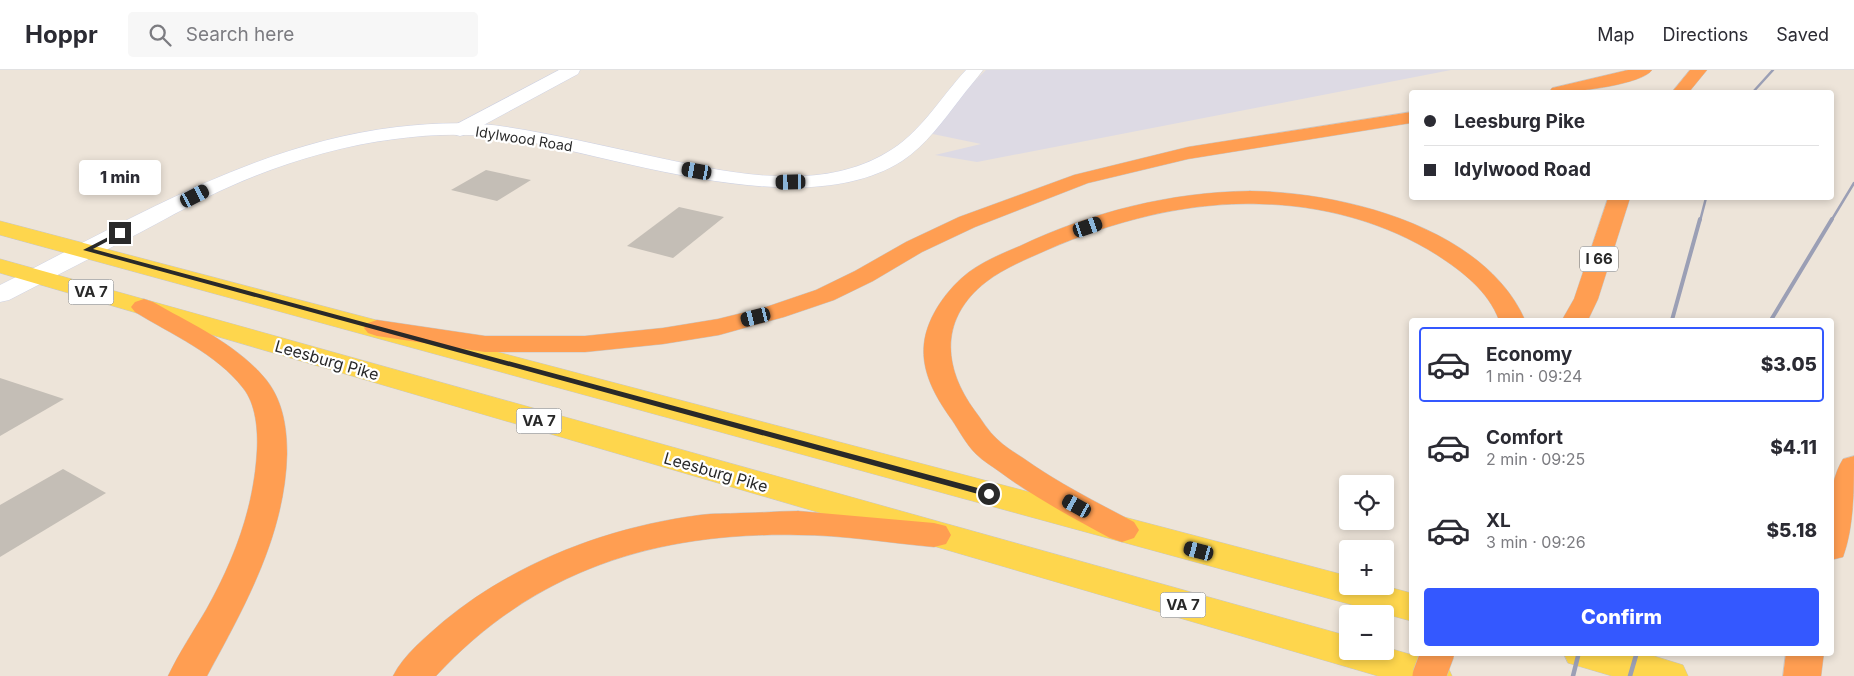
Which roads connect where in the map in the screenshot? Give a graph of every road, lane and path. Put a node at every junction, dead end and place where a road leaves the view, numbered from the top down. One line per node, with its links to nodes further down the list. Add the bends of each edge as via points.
1 (572, 70): 8 (main road)
2 (975, 70): 8 (main road, Idylwood Road, via 920,135 898,155 862,172 806,182 750,181 503,132)
3 (1644, 70): 5 (highway)
4 (1699, 70): 6 (highway)
5 (1567, 90)
6 (1682, 90)
7 (1409, 117): 18 (highway, via 1188,153 1081,179 967,222 825,295 719,327 585,344 485,344)
8 (460, 130): 11 (main road, Idylwood Road, via 389,135 288,157 222,182)
9 (1619, 200): 17 (highway, I 66)
10 (0, 228): 11 (main road, VA 7)
11 (87, 250): 13 (main road, Idylwood Road); 18 (main road, VA 7)
12 (0, 266): 13 (main road, Leesburg Pike / VA 7)
13 (37, 276): 14 (main road, Idylwood Road); 15 (main road, Leesburg Pike / VA 7)
14 (0, 294)
15 (144, 307): 21 (main road, Leesburg Pike / VA 7); 27 (highway, via 227,359 254,383 271,416 272,460 267,505 249,560)
16 (1511, 318): 20 (highway, via 1495,290 1473,269 1444,249 1379,219 1306,202 1231,198 1152,209 1053,239 1003,261 957,298 943,321 937,344 938,369 949,397 984,445 1032,481)
17 (1577, 318)
18 (377, 328): 20 (main road, VA 7)
19 (1854, 466): 22 (highway)
20 (1122, 530): 23 (main road, VA 7)
21 (934, 534): 28 (highway, via 804,522 699,527 625,542 576,558 526,582 476,615); 30 (main road, Leesburg Pike / VA 7)
22 (1834, 537)
23 (1409, 606)
24 (1436, 656): 29 (highway, bridge)
25 (1595, 656): 31 (main road)
26 (1804, 656): 32 (highway)
27 (187, 676)
28 (412, 676)
29 (1429, 676)
30 (1433, 676)
31 (1669, 676)
32 (1802, 676)

